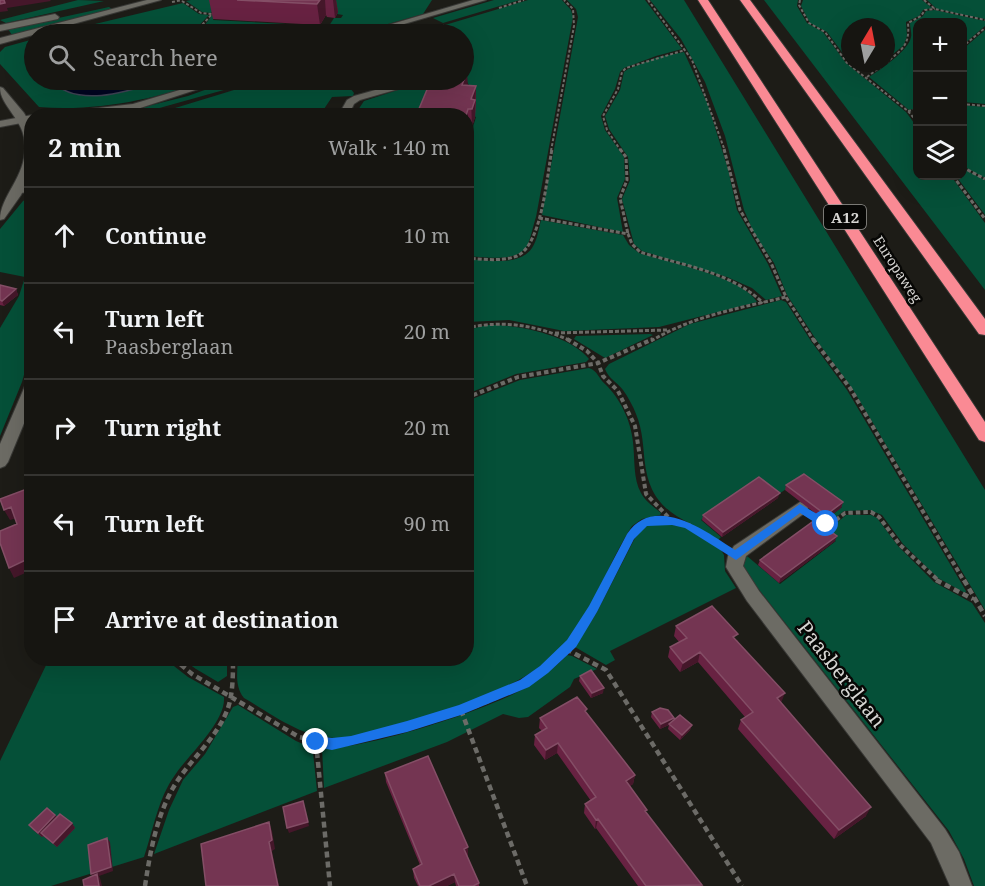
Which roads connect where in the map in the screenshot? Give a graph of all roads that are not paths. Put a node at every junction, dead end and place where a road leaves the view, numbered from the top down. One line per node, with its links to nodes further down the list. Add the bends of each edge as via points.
1 (134, 0): 8 (street)
2 (157, 0): 6 (street)
3 (482, 0): 7 (street)
4 (703, 0): 25 (highway, Europaweg / A12)
5 (746, 0): 23 (highway, Europaweg / A12)
6 (65, 24)
7 (397, 24)
8 (0, 28)
9 (24, 35): 10 (street)
10 (0, 41)
11 (0, 90): 16 (street)
12 (188, 90): 14 (street)
13 (385, 90): 15 (street, via 357,98)
14 (118, 108)
15 (347, 108)
16 (24, 115)
17 (24, 119): 18 (street)
18 (0, 124)
19 (24, 175): 20 (street)
20 (19, 190): 21 (street); 22 (street)
21 (24, 190)
22 (0, 216)
23 (985, 330)
24 (24, 405): 26 (street)
25 (985, 436)
26 (0, 462)
27 (800, 508): 28 (street, Paasberglaan, via 736,556 734,567 938,836)
28 (961, 886)

